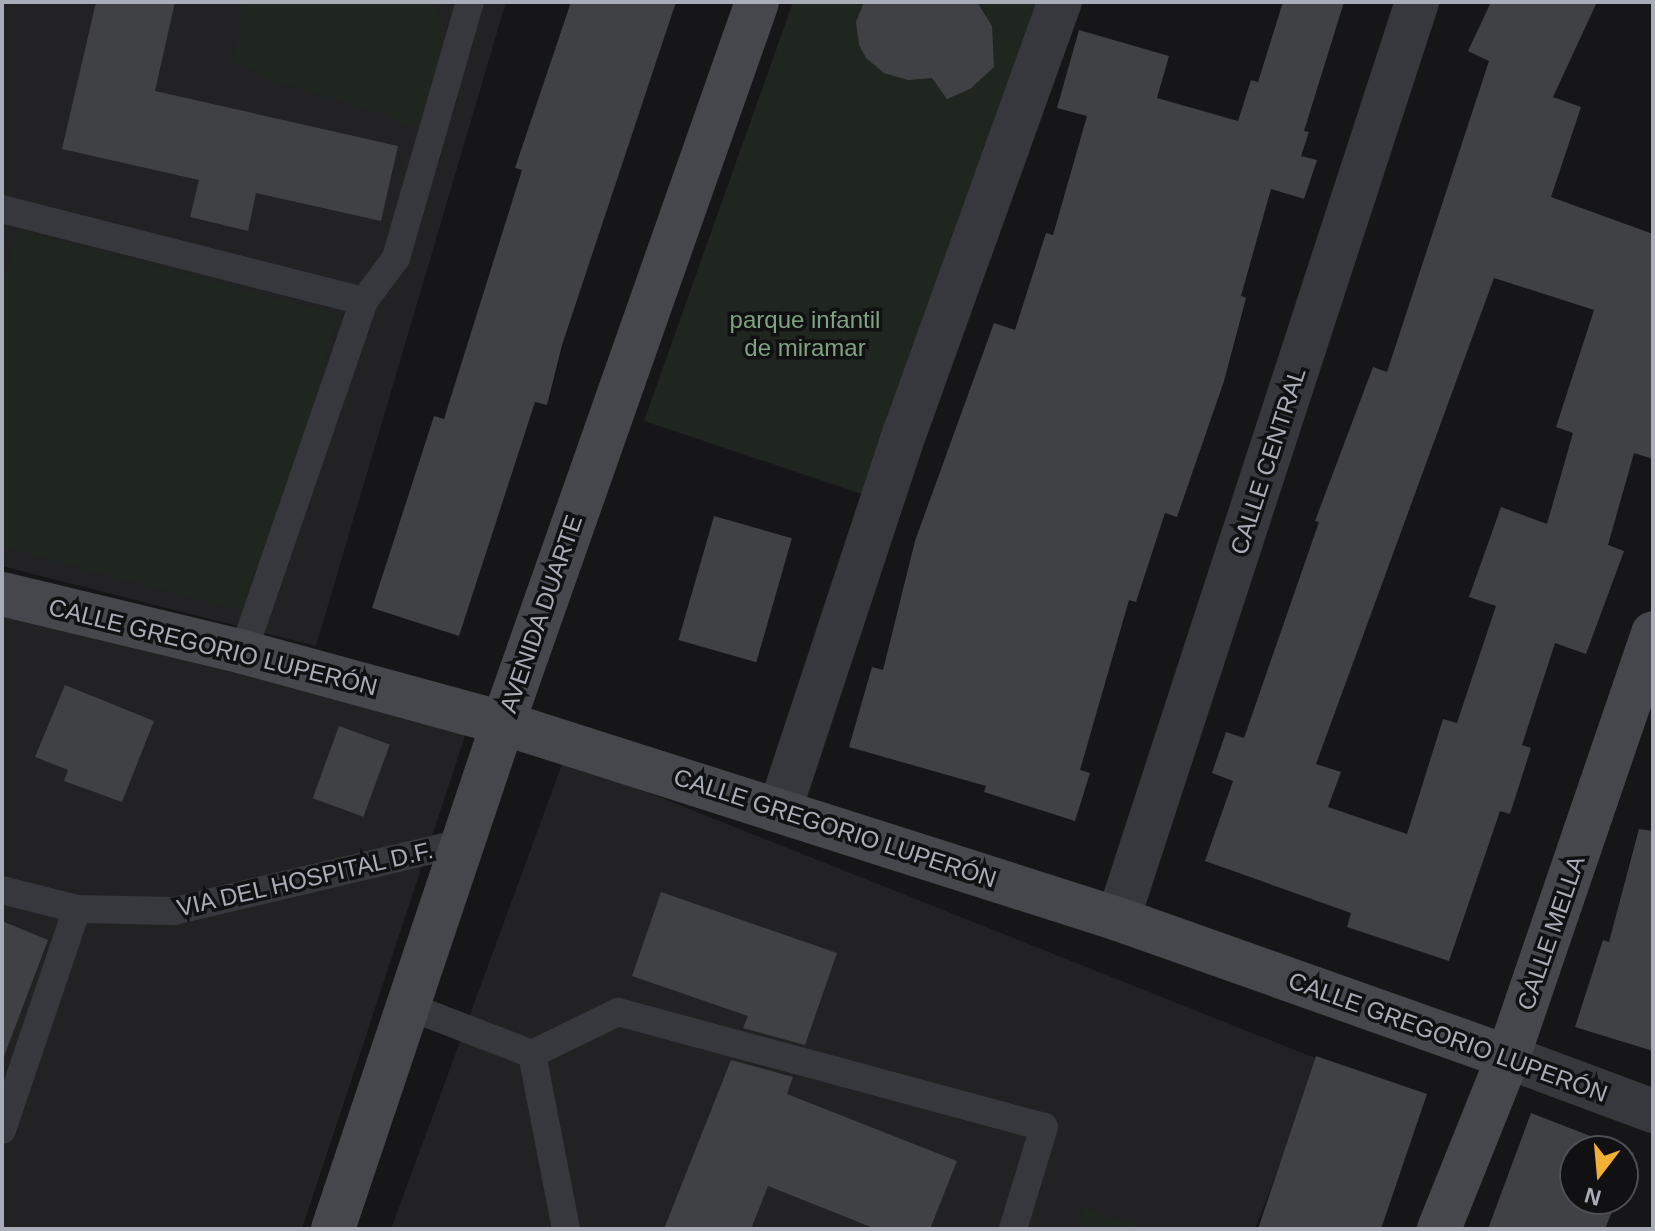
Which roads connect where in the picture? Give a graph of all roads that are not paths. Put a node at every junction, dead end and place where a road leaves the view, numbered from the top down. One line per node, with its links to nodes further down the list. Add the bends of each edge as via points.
1 (470, 2): 6 (lane, via 396,258)
2 (757, 2): 10 (street, AVENIDA DUARTE)
3 (1060, 2): 11 (street, via 906,429)
4 (1417, 2): 15 (street, CALLE CENTRAL)
5 (2, 209): 6 (lane)
6 (364, 301): 9 (lane)
7 (2, 594): 9 (street, CALLE GREGORIO LUPERÓN)
8 (1653, 633): 18 (street, CALLE MELLA)
9 (243, 652): 10 (street, CALLE GREGORIO LUPERÓN)
10 (503, 723): 11 (street, CALLE GREGORIO LUPERÓN); 12 (street, AVENIDA DUARTE)
11 (780, 809): 15 (street, CALLE GREGORIO LUPERÓN)
12 (466, 842): 14 (lane, VIA DEL HOSPITAL D.F., via 174,911); 16 (street, AVENIDA DUARTE)
13 (2, 890): 14 (lane, VIA DEL HOSPITAL D.F.)
14 (77, 909): 20 (lane)
15 (1118, 919): 18 (street, CALLE GREGORIO LUPERÓN)
16 (410, 1007): 17 (lane); 21 (street, AVENIDA DUARTE)
17 (532, 1054): 22 (lane); 23 (lane, via 618,1012 1044,1127)
18 (1508, 1057): 19 (street, CALLE GREGORIO LUPERÓN); 24 (street, CALLE MELLA)
19 (1653, 1111)
20 (2, 1130)
21 (333, 1229)
22 (566, 1229)
23 (1013, 1229)
24 (1439, 1229)

